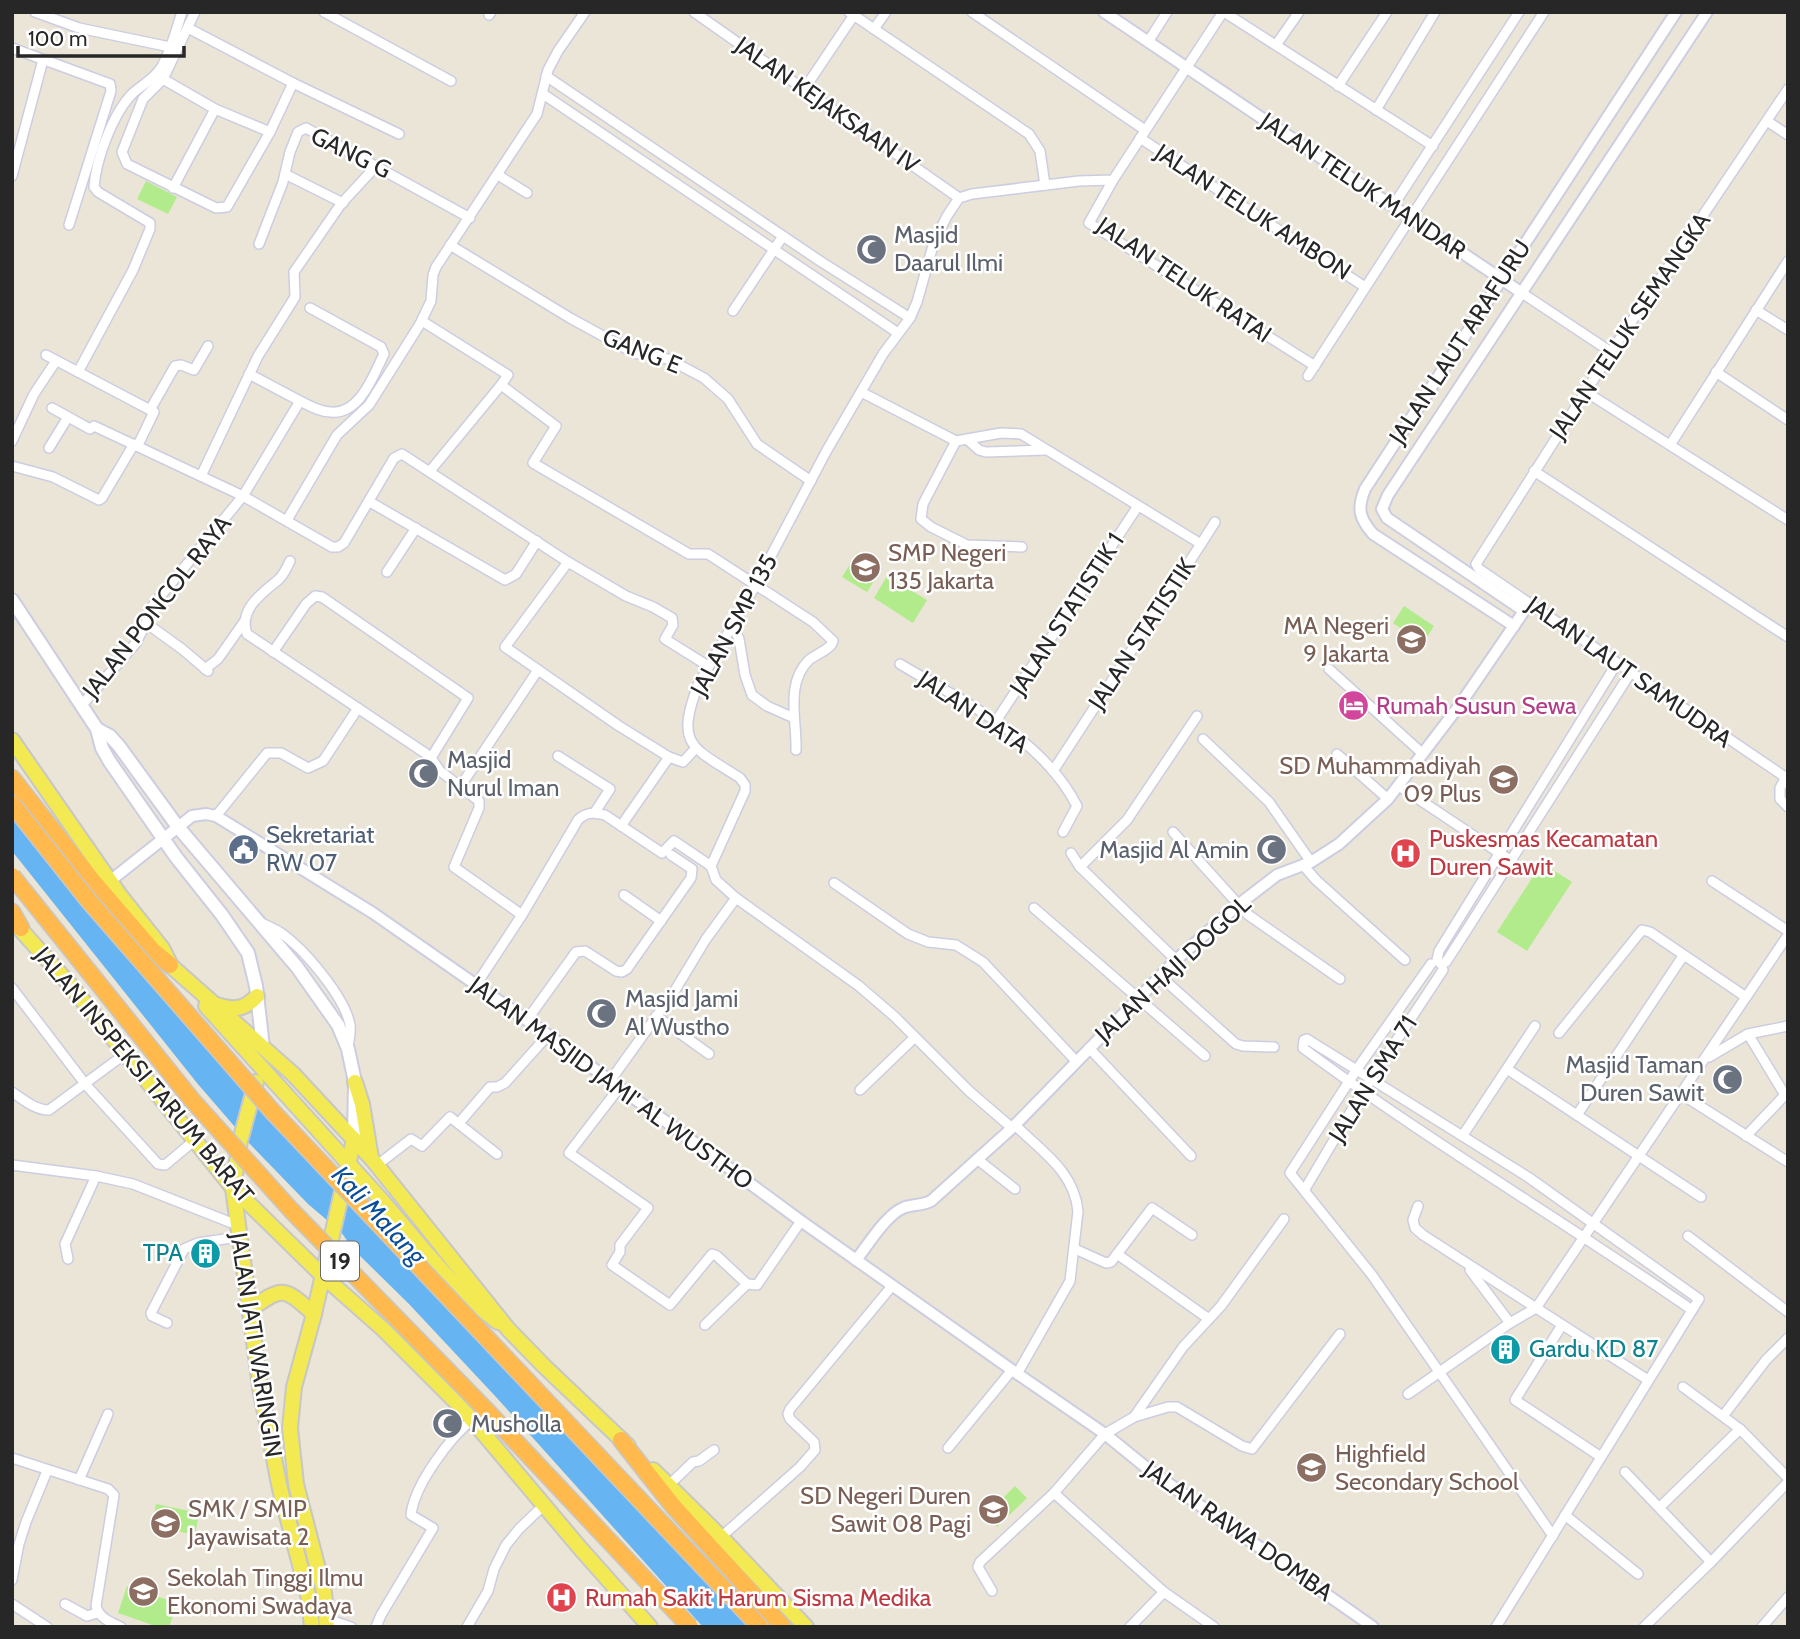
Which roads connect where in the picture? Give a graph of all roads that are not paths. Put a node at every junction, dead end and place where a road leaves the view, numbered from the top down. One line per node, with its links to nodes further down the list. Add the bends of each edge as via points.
1 (35, 12): 24 (street, via 79,28)
2 (182, 12): 24 (street)
3 (195, 12): 20 (street)
4 (324, 12): 30 (street)
5 (584, 12): 28 (street)
6 (694, 12): 33 (street, JALAN KEJAKSAAN IV)
7 (886, 12): 21 (street)
8 (972, 12): 41 (street, JALAN TELUK AMBON)
9 (1104, 12): 22 (street, JALAN TELUK MANDAR)
10 (1167, 12): 22 (street)
11 (1224, 12): 23 (street); 27 (street)
12 (1299, 12): 23 (street)
13 (1387, 12): 32 (street)
14 (1435, 12): 37 (street)
15 (1519, 12): 43 (street)
16 (1544, 12): 56 (street)
17 (1676, 12): 63 (street, JALAN LAUT ARAFURU)
18 (1707, 12): 65 (street, JALAN LAUT ARAFURU)
19 (853, 13): 21 (street); 33 (street)
20 (188, 28): 29 (street); 31 (street)
21 (874, 29): 49 (street, via 1029,134 1040,150)
22 (1147, 42): 27 (street, JALAN TELUK MANDAR)
23 (1276, 45): 32 (street)
24 (170, 47): 78 (street, via 159,71 132,94 110,129 98,165 94,187 143,217 150,229)
25 (12, 48): 26 (street)
26 (43, 60): 47 (street); 57 (street, via 110,84 111,90)
27 (1185, 67): 41 (street); 54 (street, JALAN TELUK MANDAR)
28 (546, 76): 35 (street); 58 (street)
29 (163, 79): 36 (street); 50 (street, via 143,99 122,152 127,164)
30 (451, 81)
31 (293, 83): 39 (street); 40 (street)
32 (1338, 86): 37 (street)
33 (805, 88): 52 (street, JALAN KEJAKSAAN IV)
34 (1788, 89): 38 (street, JALAN TELUK SEMANGKA)
35 (543, 94): 46 (street, via 537,114); 61 (street)
36 (215, 108): 39 (street); 50 (street)
37 (1376, 110): 43 (street)
38 (1767, 121): 42 (street); 74 (street, JALAN TELUK SEMANGKA)
39 (270, 132): 50 (street, via 227,207 216,208)
40 (399, 134)
41 (1142, 134): 48 (street); 64 (street, JALAN TELUK AMBON)
42 (1788, 135)
43 (1433, 146): 54 (street)
44 (377, 165): 45 (street, GANG G, via 306,128 298,132); 53 (street); 55 (street, GANG G)
45 (285, 174): 53 (street); 59 (street, GANG G)
46 (498, 175): 51 (street); 55 (street)
47 (12, 176)
48 (1113, 180): 49 (street); 77 (street, JALAN TELUK RATAI, via 1089,223)
49 (1045, 185): 52 (street)
50 (173, 188)
51 (527, 193)
52 (959, 198): 69 (street, JALAN SMP 135, via 934,243)
53 (342, 203): 80 (street, via 294,272 295,296)
54 (1393, 206): 56 (street, JALAN TELUK MANDAR)
55 (470, 218): 60 (street)
56 (1411, 219): 63 (street, JALAN TELUK MANDAR); 64 (street)
57 (69, 225)
58 (783, 236): 61 (street); 69 (street)
59 (259, 243)
60 (450, 245): 70 (street, via 433,275 431,301); 101 (street, GANG E, via 634,353 668,359 704,378 728,399 757,444)
61 (773, 250): 68 (street); 72 (street)
62 (1788, 261): 67 (street)
63 (1500, 279): 65 (street, JALAN TELUK MANDAR); 122 (street, JALAN LAUT ARAFURU, via 1365,489 1358,511 1373,534)
64 (1365, 287): 77 (street)
65 (1522, 293): 74 (street, JALAN TELUK MANDAR); 118 (street, JALAN LAUT ARAFURU, via 1382,509 1387,518)
66 (310, 308): 85 (street, via 381,347 384,354 366,389 345,410 334,413)
67 (1756, 310): 71 (street); 79 (street)
68 (733, 311)
69 (910, 318): 72 (street, JALAN SMP 135)
70 (422, 321): 82 (street, via 508,375); 105 (street, via 369,405 337,435)
71 (1788, 330)
72 (898, 333): 83 (street, JALAN SMP 135)
73 (208, 346): 87 (street, via 194,370 175,366)
74 (1611, 352): 84 (street, JALAN TELUK SEMANGKA)
75 (46, 355): 76 (street)
76 (56, 361): 78 (street); 91 (street)
77 (1315, 366): 81 (street)
78 (78, 372): 87 (street)
79 (1716, 372): 89 (street); 94 (street)
80 (249, 374): 85 (street); 100 (street)
81 (1308, 376)
82 (501, 385): 98 (street); 116 (street, via 556,426 533,463 689,554 708,554)
83 (861, 392): 92 (street); 101 (street, JALAN SMP 135)
84 (1586, 392): 94 (street); 99 (street, JALAN TELUK SEMANGKA)
85 (300, 401): 102 (street)
86 (52, 408): 88 (street)
87 (150, 410): 93 (street, via 155,413)
88 (68, 417): 93 (street); 95 (street)
89 (1788, 419)
90 (968, 440): 92 (street, JALAN STATISTIK); 96 (street, JALAN STATISTIK, via 986,452); 96 (street, JALAN STATISTIK, via 1012,433)
91 (12, 441)
92 (956, 441): 111 (street, via 923,505 921,519 967,545)
93 (136, 444): 97 (street, via 99,500 53,477); 100 (street)
94 (1670, 445): 106 (street)
95 (49, 448)
96 (1046, 450): 104 (street, JALAN STATISTIK)
97 (12, 466)
98 (430, 471): 103 (street, via 402,454 394,458); 109 (street)
99 (1535, 471): 114 (street, JALAN TELUK SEMANGKA); 123 (street)
100 (201, 476): 102 (street)
101 (811, 481): 116 (street, JALAN SMP 135)
102 (243, 496): 105 (street, JALAN PONCOL RAYA); 120 (street, JALAN PONCOL RAYA, via 149,609)
103 (370, 502): 105 (street, JALAN PONCOL RAYA, via 338,547 322,543); 108 (street)
104 (1138, 506): 110 (street, JALAN STATISTIK); 135 (street, JALAN STATISTIK 1)
105 (286, 520)
106 (1788, 520)
107 (1215, 522): 110 (street)
108 (416, 528): 109 (street, via 505,580 516,574); 115 (street)
109 (537, 541): 113 (street)
110 (1201, 544): 148 (street, JALAN STATISTIK)
111 (1023, 547)
112 (290, 561): 119 (street, via 257,598)
113 (568, 562): 127 (street, via 672,618 665,639); 129 (street, via 505,647)
114 (1476, 564): 118 (street, JALAN LAUT SAMUDRA)
115 (387, 572)
116 (755, 586): 121 (street, JALAN SMP 135); 134 (street, via 833,639 827,650 802,668)
117 (12, 600): 131 (main road)
118 (1527, 607): 122 (street, JALAN HAJI DOGOL); 125 (street, JALAN LAUT SAMUDRA)
119 (244, 621): 120 (street, via 206,670); 124 (street, via 247,634)
120 (146, 623): 131 (street, JALAN PONCOL RAYA, via 130,650)
121 (732, 625): 127 (street, JALAN SMP 135); 134 (street, via 752,695)
122 (1514, 626): 144 (street, JALAN HAJI DOGOL)
123 (1788, 637)
124 (274, 652): 132 (street); 147 (street, via 306,604 315,596 322,597 468,698)
125 (1617, 663): 130 (street, JALAN LAUT SAMUDRA); 137 (street)
126 (900, 664): 135 (street, JALAN DATA)
127 (708, 666): 141 (street, JALAN SMP 135, via 692,702 688,734)
128 (1329, 669): 144 (street)
129 (538, 670): 146 (street); 152 (street)
130 (1631, 672): 138 (street); 150 (street, JALAN LAUT SAMUDRA)
131 (82, 705): 136 (main road)
132 (358, 708): 147 (street); 157 (street, via 323,761 308,768 281,753 267,753)
133 (1197, 716): 169 (street, via 1127,820)
134 (794, 718): 142 (street)
135 (996, 721): 148 (street, JALAN DATA)
136 (97, 729): 159 (main road, JALAN JATI WARINGIN, via 119,746); 162 (main road, JALAN JATI WARINGIN, via 102,748)
137 (1574, 730): 138 (street); 164 (street)
138 (1587, 738): 166 (street)
139 (1203, 739): 167 (street, via 1269,802)
140 (12, 740): 171 (main road)
141 (695, 749): 146 (street, via 682,761); 168 (street, via 746,785)
142 (796, 750)
143 (1337, 754): 153 (street)
144 (1423, 754): 151 (street, JALAN HAJI DOGOL)
145 (558, 756): 156 (street, via 610,789)
146 (669, 757): 158 (street)
147 (431, 758): 152 (street)
148 (1053, 771): 160 (street, JALAN DATA, via 1077,806)
149 (12, 778): 187 (highway, via 91,879)
150 (1786, 779): 155 (street, via 1780,799)
151 (1399, 786): 153 (street, JALAN HAJI DOGOL); 164 (street)
152 (460, 787): 179 (street, via 480,803 454,867)
153 (1388, 799): 167 (street, JALAN HAJI DOGOL, via 1354,832)
154 (12, 804): 323 (highway, 19, bridge, via 89,901 274,1111)
155 (1788, 807)
156 (595, 812): 158 (street); 179 (street, via 578,820)
157 (216, 816): 159 (street, via 198,814); 191 (street, JALAN MASJID JAMI' AL WUSTHO, via 373,913)
158 (621, 826): 168 (street, via 662,853 674,841)
159 (178, 827): 162 (street); 217 (main road, JALAN JATI WARINGIN, via 327,1006 348,1049)
160 (1063, 832)
161 (1173, 832): 176 (street)
162 (164, 840): 171 (street); 193 (main road, JALAN JATI WARINGIN, via 248,953)
163 (1071, 853): 169 (street)
164 (1499, 853): 166 (street); 166 (street, via 1439,951 1441,964)
165 (671, 855): 180 (street, via 693,874)
166 (1510, 860)
167 (1307, 864): 176 (street, JALAN HAJI DOGOL, via 1277,875); 185 (street, via 1316,880)
168 (711, 866): 175 (street, via 716,880)
169 (1080, 867): 184 (street)
170 (12, 876): 322 (highway, 19, bridge, via 192,1100 291,1210)
171 (110, 881): 187 (main road)
172 (1712, 881): 182 (street)
173 (834, 883): 212 (street, via 908,934 967,950)
174 (624, 895): 180 (street)
175 (736, 898): 197 (street); 204 (street, via 859,986)
176 (1238, 905): 184 (street, JALAN HAJI DOGOL); 190 (street, via 1263,928)
177 (1034, 908): 195 (street)
178 (12, 912): 181 (highway)
179 (522, 915): 191 (street)
180 (661, 921): 198 (street, via 622,972 585,951 576,951)
181 (17, 924): 208 (main road, JALAN INSPEKSI TARUM BARAT)
182 (1788, 933): 194 (street)
183 (1684, 956): 194 (street); 201 (street, via 1642,930); 226 (street)
184 (1175, 960): 189 (street, JALAN HAJI DOGOL)
185 (1405, 960)
186 (1431, 964): 214 (street, JALAN SMA 71)
187 (170, 965): 196 (main road); 213 (main road)
188 (1443, 970): 216 (street, JALAN SMA 71)
189 (1160, 975): 195 (street, JALAN HAJI DOGOL); 206 (street, via 1236,1044)
190 (1340, 979)
191 (476, 985): 198 (street, JALAN MASJID JAMI' AL WUSTHO)
192 (12, 988): 220 (street)
193 (257, 996): 196 (main road, via 239,1009); 205 (main road, JALAN JATI WARINGIN)
194 (1746, 997): 211 (street)
195 (1139, 998): 207 (street, JALAN HAJI DOGOL); 210 (street)
196 (216, 1005): 205 (main road)
197 (656, 1016): 209 (street); 219 (street)
198 (527, 1020): 203 (street, JALAN MASJID JAMI' AL WUSTHO)
199 (1535, 1026): 215 (street)
200 (1788, 1026): 202 (street)
201 (1559, 1033)
202 (1748, 1034): 211 (street); 224 (street)
203 (548, 1035): 219 (street, JALAN MASJID JAMI' AL WUSTHO); 227 (street, via 505,1083 490,1087)
204 (914, 1038): 221 (street); 228 (street)
205 (263, 1047): 213 (main road, JALAN JATI WARINGIN); 231 (main road)
206 (1274, 1047)
207 (1089, 1048): 212 (street, JALAN HAJI DOGOL); 234 (street)
208 (125, 1054): 220 (street); 232 (main road, JALAN INSPEKSI TARUM BARAT)
209 (709, 1054)
210 (1205, 1056)
211 (1703, 1060): 225 (street)
212 (1076, 1061): 228 (street, JALAN HAJI DOGOL)
213 (260, 1066): 240 (main road, via 327,1138); 242 (main road, JALAN JATI WARINGIN)
214 (1357, 1069): 216 (street); 218 (street, JALAN SMA 71); 218 (street, via 1304,1040 1303,1048)
215 (1507, 1069): 226 (street); 229 (street)
216 (1371, 1078): 222 (street, JALAN SMA 71); 229 (street)
217 (355, 1082): 231 (main road, JALAN JATI WARINGIN); 237 (main road)
218 (1349, 1083): 222 (street); 244 (street, JALAN SMA 71, via 1290,1173)
219 (615, 1084): 248 (street, JALAN MASJID JAMI' AL WUSTHO); 262 (street, via 569,1153 648,1208 620,1245 621,1252 612,1265 670,1305 712,1254)
220 (86, 1085): 223 (street, via 49,1110 32,1106); 232 (street, via 158,1164 165,1165)
221 (860, 1090)
222 (1363, 1091): 244 (street, JALAN SMA 71); 251 (street)
223 (12, 1092)
224 (1786, 1093): 230 (street)
225 (1681, 1094): 230 (street); 235 (street)
226 (1577, 1115): 235 (street)
227 (459, 1123): 233 (street); 237 (street, via 450,1117 422,1146 411,1139)
228 (1013, 1127): 236 (street, JALAN HAJI DOGOL); 254 (street, via 1068,1178 1077,1200)
229 (1463, 1135): 249 (street)
230 (1746, 1136): 238 (street)
231 (354, 1139): 237 (main road); 240 (main road, JALAN JATI WARINGIN)
232 (195, 1140): 242 (main road, JALAN INSPEKSI TARUM BARAT)
233 (497, 1154)
234 (1191, 1156)
235 (1639, 1156): 245 (street); 249 (street)
236 (977, 1159): 243 (street); 258 (street, JALAN HAJI DOGOL, via 931,1201 891,1216)
237 (374, 1162): 274 (main road)
238 (1788, 1162)
239 (12, 1165): 241 (street)
240 (346, 1169): 261 (main road, JALAN JATI WARINGIN); 274 (main road, via 480,1308)
241 (96, 1176): 250 (street, via 133,1184); 257 (street, via 65,1244)
242 (233, 1188): 250 (main road, JALAN JATI WARINGIN); 261 (main road, JALAN INSPEKSI TARUM BARAT)
243 (1015, 1189)
244 (1305, 1189): 278 (street, via 1372,1275)
245 (1701, 1197)
246 (1418, 1206): 259 (street, via 1413,1216 1415,1228)
247 (1284, 1219): 269 (street)
248 (801, 1221): 258 (street, JALAN MASJID JAMI' AL WUSTHO); 262 (street, via 762,1281)
249 (1591, 1222): 251 (street); 256 (street)
250 (237, 1231): 265 (main road, JALAN JATI WARINGIN); 271 (street, via 184,1249 151,1313)
251 (1583, 1235): 260 (street); 264 (street)
252 (1192, 1236): 255 (street, via 1152,1208)
253 (1688, 1236): 267 (street)
254 (1075, 1249): 255 (street, via 1106,1263); 277 (street, via 1070,1282)
255 (1117, 1254): 269 (street)
256 (1642, 1258): 260 (street); 266 (street, via 1699,1299)
257 (68, 1259)
258 (856, 1260): 263 (street, JALAN MASJID JAMI' AL WUSTHO)
259 (1465, 1264): 264 (street); 270 (street)
260 (1634, 1270): 266 (street)
261 (322, 1275): 268 (main road, JALAN JATI WARINGIN); 285 (main road, JALAN INSPEKSI TARUM BARAT)
262 (747, 1284): 272 (street)
263 (892, 1286): 277 (street, JALAN MASJID JAMI' AL WUSTHO); 303 (street, via 790,1409 790,1419 814,1442 813,1454)
264 (1535, 1308): 270 (street); 273 (street)
265 (251, 1309): 268 (main road, via 273,1293 284,1292); 317 (main road, JALAN JATI WARINGIN, via 267,1427)
266 (1692, 1310): 279 (street)
267 (1788, 1312)
268 (314, 1314): 314 (main road, JALAN JATI WARINGIN, via 294,1387 290,1429 296,1484 324,1592)
269 (1209, 1319): 284 (street, via 1183,1347)
270 (1510, 1322): 278 (street)
271 (167, 1323)
272 (705, 1325)
273 (1562, 1325): 279 (street); 291 (street, via 1515,1400)
274 (508, 1329): 288 (main road)
275 (1340, 1334): 284 (street, via 1252,1449 1177,1407)
276 (1788, 1338): 283 (street)
277 (1014, 1372): 287 (street, JALAN MASJID JAMI' AL WUSTHO); 289 (street)
278 (1438, 1372): 281 (street); 302 (street)
279 (1648, 1380): 291 (street)
280 (1683, 1387): 283 (street)
281 (1408, 1394)
282 (108, 1414): 295 (street)
283 (1723, 1416): 286 (street)
284 (1134, 1417): 287 (street)
285 (472, 1419): 299 (main road, JALAN INSPEKSI TARUM BARAT); 319 (street, via 445,1448 417,1496 411,1516 433,1528)
286 (1740, 1429): 296 (street); 300 (street)
287 (1105, 1434): 298 (street); 328 (street, JALAN RAWA DOMBA)
288 (621, 1440): 297 (main road); 324 (highway, via 673,1506)
289 (948, 1448)
290 (714, 1450): 297 (street)
291 (1601, 1457): 301 (street)
292 (12, 1458): 293 (street)
293 (47, 1471): 295 (street); 304 (street)
294 (1625, 1472): 300 (street)
295 (79, 1480): 313 (street, via 114,1495)
296 (1788, 1480): 305 (street)
297 (668, 1486): 303 (main road)
298 (1054, 1493): 308 (street, via 980,1562 978,1567); 309 (street)
299 (544, 1504): 320 (street, via 506,1545 488,1591); 321 (main road, JALAN INSPEKSI TARUM BARAT)
300 (1660, 1507): 305 (street)
301 (1565, 1515): 302 (street); 306 (street)
302 (1553, 1536): 329 (street)
303 (721, 1537): 325 (main road)
304 (14, 1560): 307 (street)
305 (1711, 1562): 330 (street)
306 (1638, 1574)
307 (12, 1580)
308 (992, 1591)
309 (1164, 1592): 326 (street); 327 (street)
310 (1788, 1597): 331 (street)
311 (12, 1604): 315 (street)
312 (65, 1604): 313 (street, via 87,1616)
313 (97, 1613): 316 (street)
314 (327, 1623): 318 (street)
315 (47, 1627)
316 (121, 1627)
317 (312, 1627)
318 (351, 1627)
319 (376, 1627)
320 (467, 1627)
321 (650, 1627)
322 (690, 1627)
323 (761, 1627)
324 (783, 1627)
325 (806, 1627)
326 (1130, 1627)
327 (1214, 1627)
328 (1373, 1627)
329 (1496, 1627)
330 (1644, 1627)
331 (1762, 1627)

